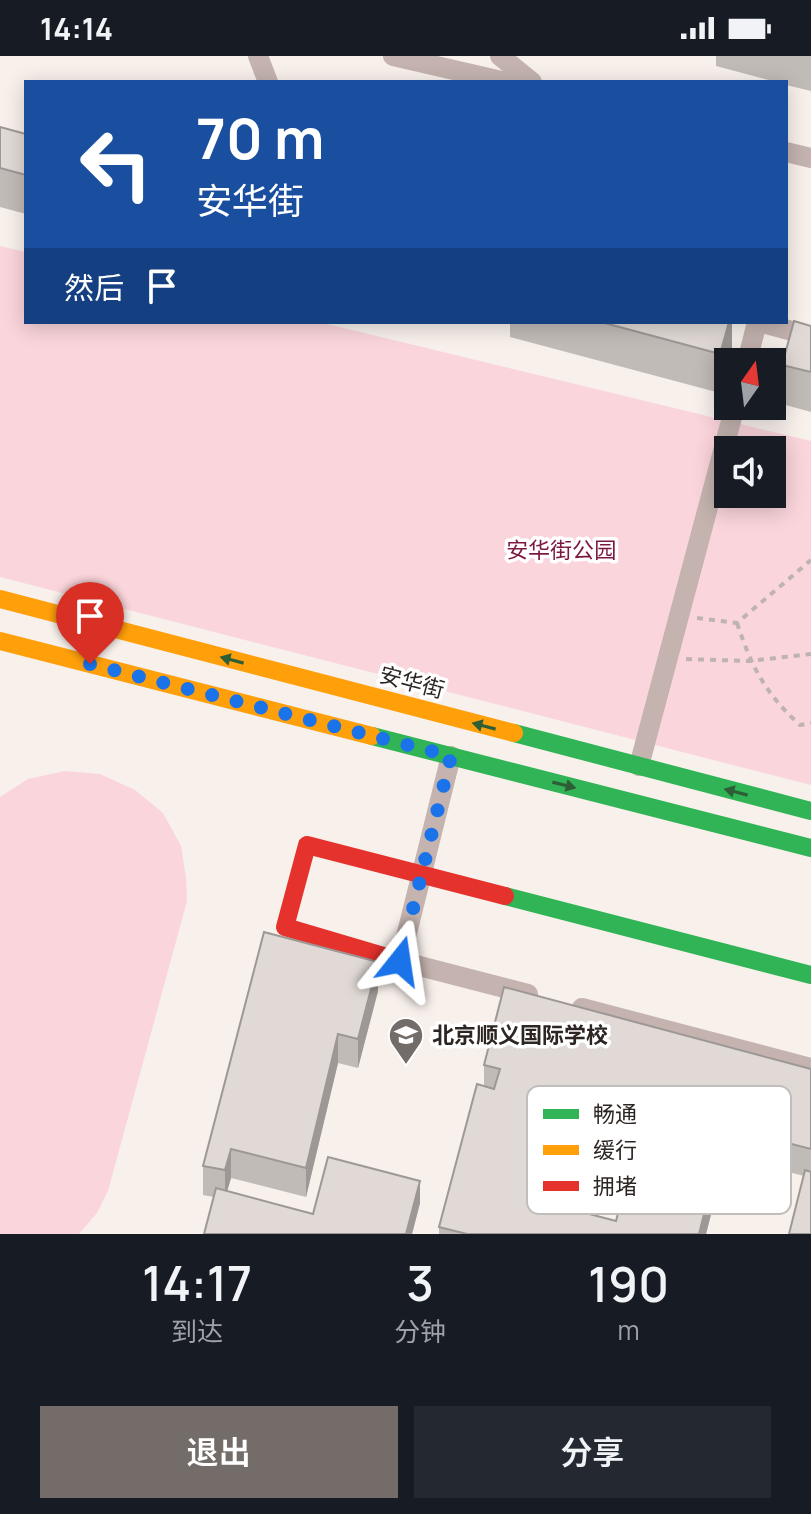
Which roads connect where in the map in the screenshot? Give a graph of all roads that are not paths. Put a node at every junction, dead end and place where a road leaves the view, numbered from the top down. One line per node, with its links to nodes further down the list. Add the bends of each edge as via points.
1 (258, 56): 4 (street)
2 (393, 56): 5 (street)
3 (500, 56): 6 (street)
4 (267, 80)
5 (497, 80)
6 (530, 80)
7 (788, 152): 8 (street)
8 (811, 158)
9 (757, 324): 12 (street)
10 (766, 324): 11 (street)
11 (811, 336)
12 (751, 348)
13 (731, 420): 17 (street)
14 (0, 599): 17 (street, 安华街, one-way to 14)
15 (0, 641): 16 (street)
16 (451, 756): 19 (street, one-way to 19); 20 (street)
17 (639, 766): 18 (street, 安华街, one-way to 17)
18 (811, 811)
19 (811, 848)
20 (422, 874): 21 (street); 21 (street, via 307,845 285,927); 22 (street)
21 (400, 961): 23 (street)
22 (811, 975)
23 (811, 1068)

